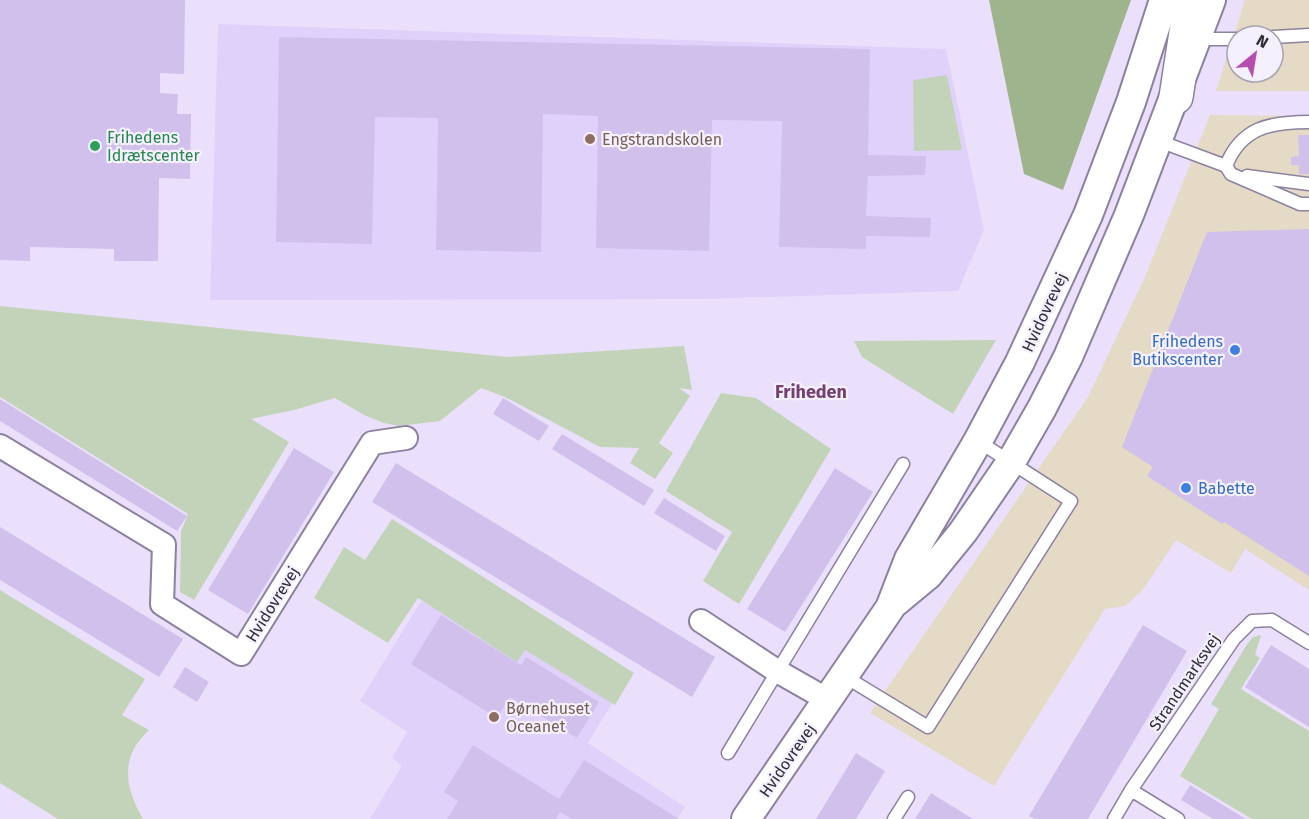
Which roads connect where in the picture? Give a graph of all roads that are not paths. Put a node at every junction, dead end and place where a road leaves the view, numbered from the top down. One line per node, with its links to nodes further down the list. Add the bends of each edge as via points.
1 (1164, 0): 15 (street, Hvidovrevej, via 1088,215 1020,362)
2 (1191, 0): 8 (main road)
3 (1211, 0): 6 (street, Hvidovrevej)
4 (1309, 35): 5 (lane)
5 (1285, 36)
6 (1198, 39): 7 (lane); 8 (street, Hvidovrevej)
7 (1225, 39)
8 (1176, 97): 10 (street, Hvidovrevej)
9 (1309, 122): 11 (lane, via 1267,125 1250,133 1230,154)
10 (1158, 141): 11 (lane); 17 (street, Hvidovrevej, via 1068,357)
11 (1228, 170): 12 (lane); 13 (lane, via 1300,204)
12 (1309, 184)
13 (1309, 204)
14 (406, 438): 16 (street, Hvidovrevej, via 372,443 241,654 162,604 164,546)
15 (978, 441): 17 (lane); 19 (street, Hvidovrevej, via 909,559)
16 (0, 446)
17 (1011, 462): 19 (street, Hvidovrevej, via 928,576); 23 (lane, via 1071,501 928,727)
18 (903, 464): 22 (lane)
19 (890, 608): 23 (street, Hvidovrevej)
20 (700, 621): 22 (street)
21 (1309, 643): 26 (lane, Strandmarksvej, via 1272,620 1252,621 1234,639)
22 (777, 671): 24 (street); 25 (lane)
23 (844, 676): 24 (street, Hvidovrevej)
24 (828, 700): 28 (street, Hvidovrevej)
25 (728, 753)
26 (1131, 790): 30 (lane, Strandmarksvej); 31 (lane)
27 (908, 797): 29 (lane)
28 (746, 819)
29 (894, 819)
30 (1114, 819)
31 (1178, 819)

